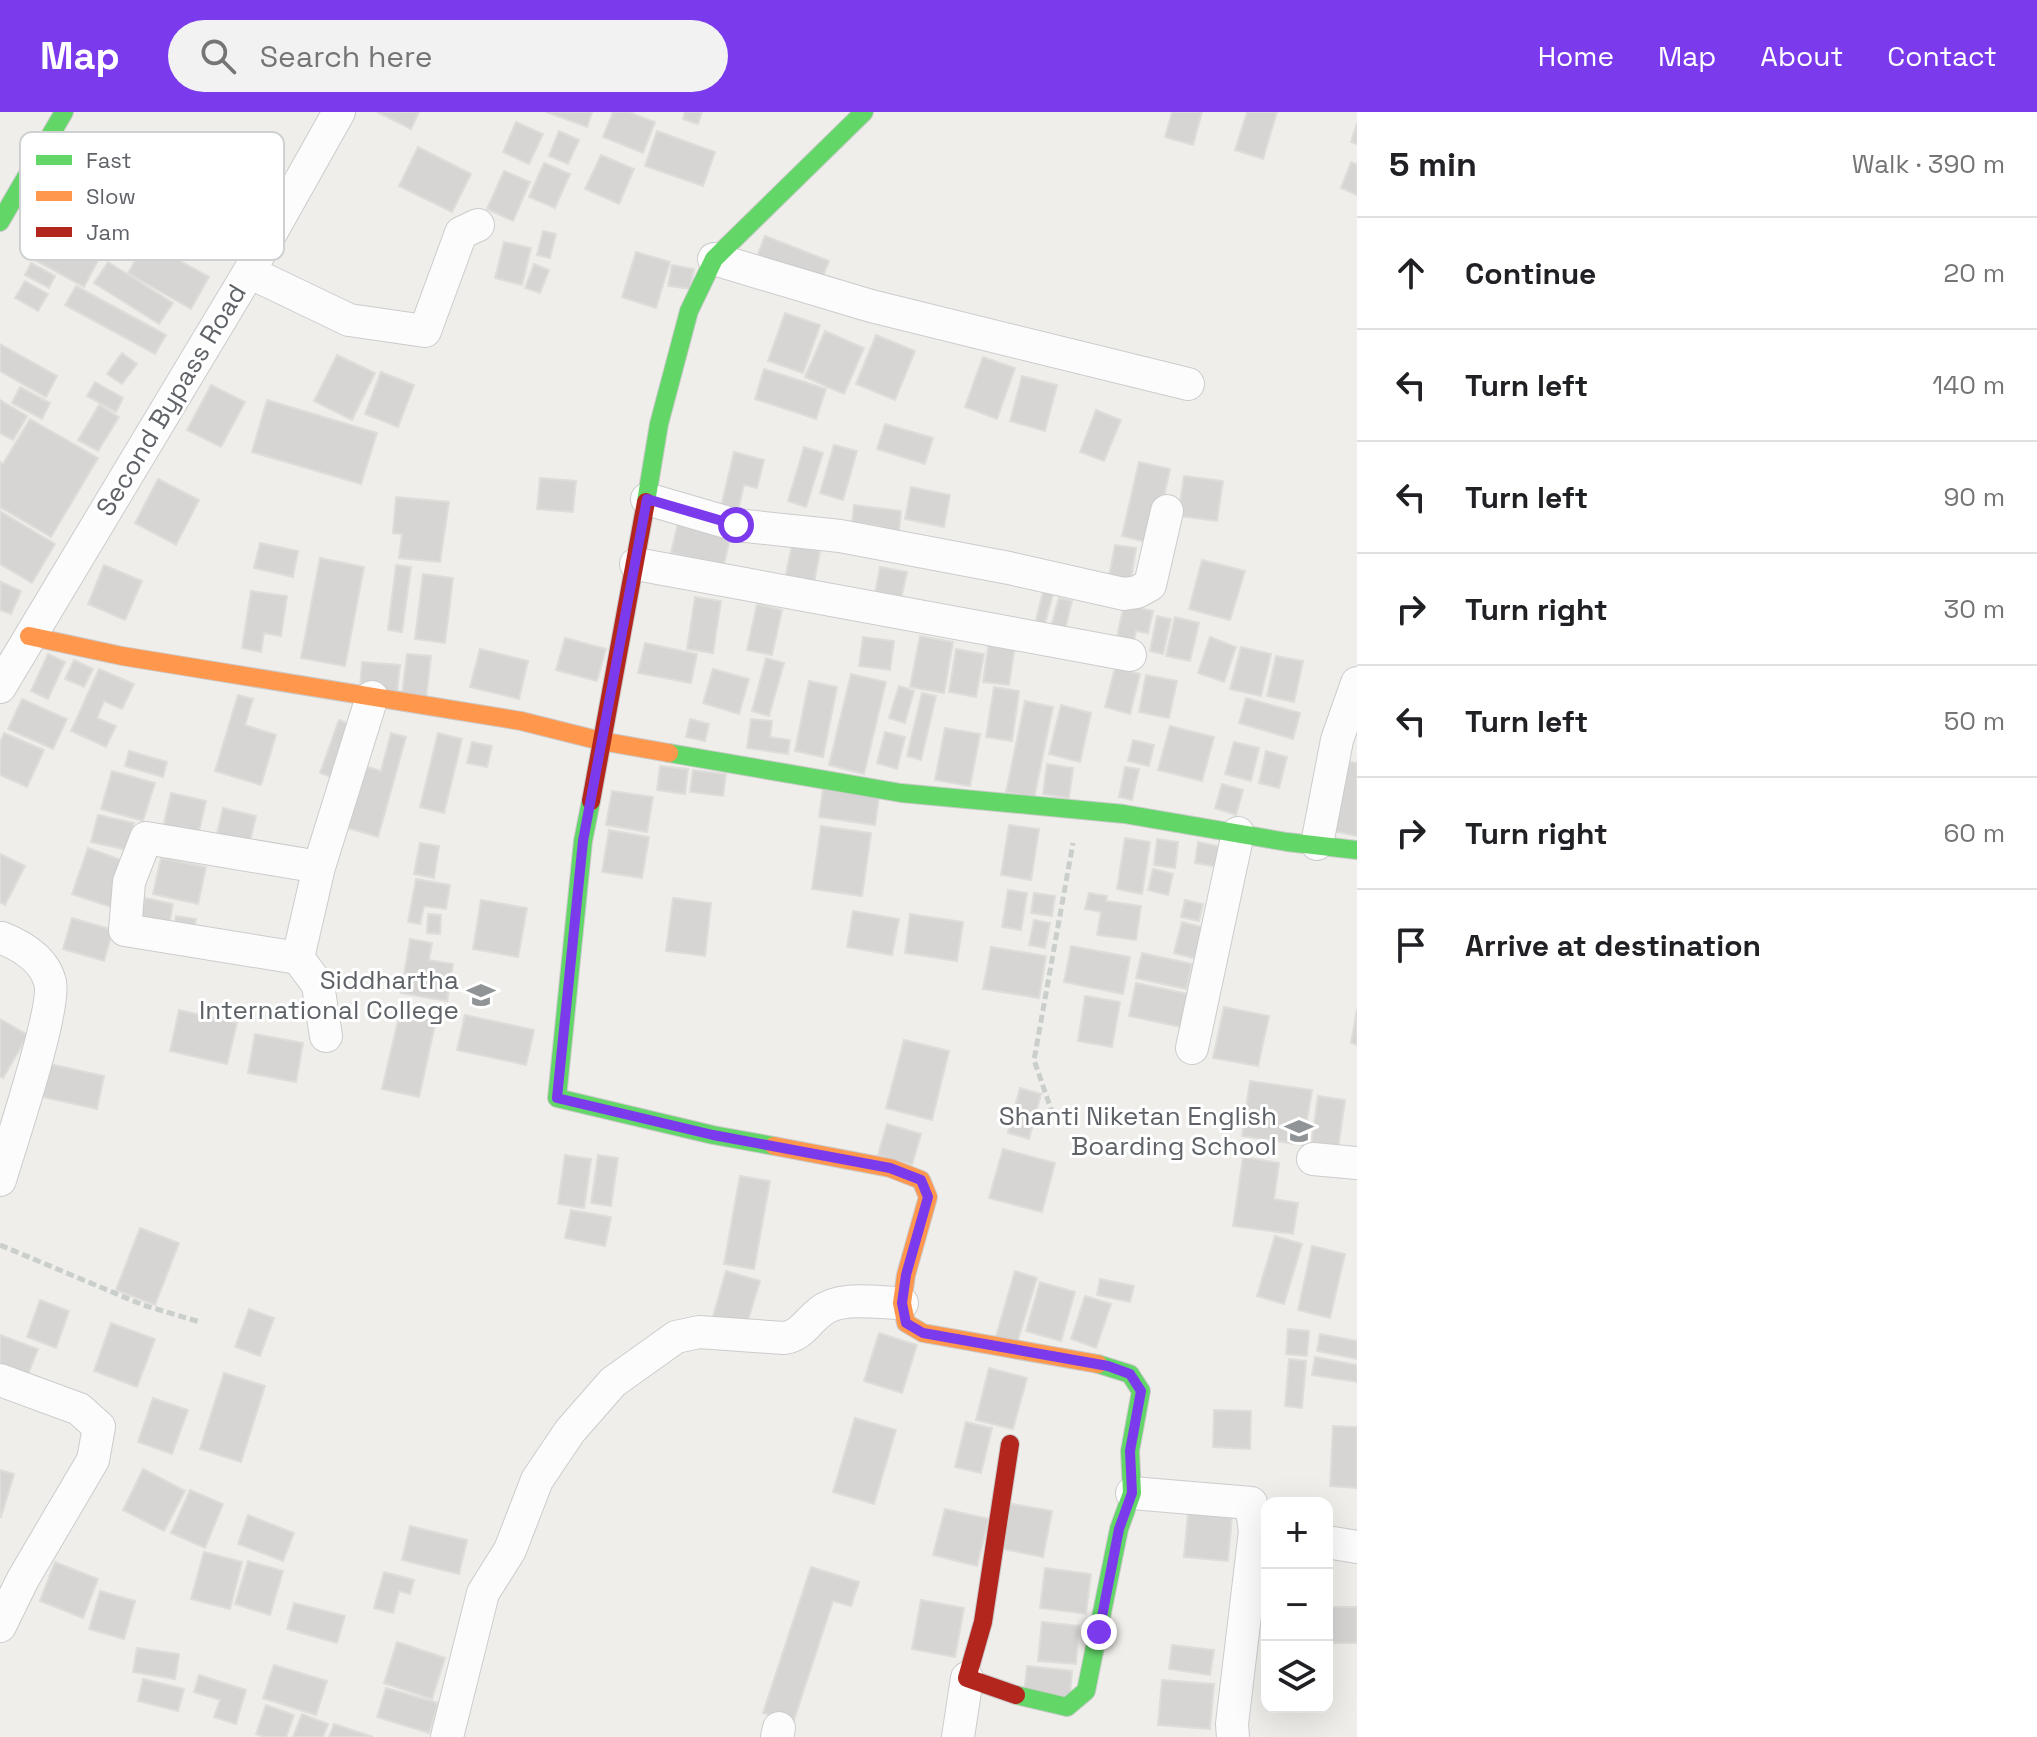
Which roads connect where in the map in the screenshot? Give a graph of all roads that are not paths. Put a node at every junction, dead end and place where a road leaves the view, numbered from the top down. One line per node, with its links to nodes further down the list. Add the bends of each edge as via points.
1 (64, 112): 4 (street)
2 (339, 112): 6 (street, Second Bypass Road)
3 (864, 112): 9 (street)
4 (52, 132)
5 (20, 188): 7 (street)
6 (284, 210)
7 (0, 222)
8 (478, 225): 11 (street, via 461,233 425,331 349,320)
9 (714, 259): 12 (street, via 871,306); 13 (street, via 689,311 659,424)
10 (256, 260): 11 (street, Second Bypass Road)
11 (249, 272): 16 (street, Second Bypass Road)
12 (1188, 384)
13 (647, 499): 14 (street, via 736,525 840,536 1124,594 1150,585); 15 (street)
14 (1167, 511)
15 (636, 564): 17 (street); 21 (street)
16 (29, 636): 18 (street, Second Bypass Road); 20 (street)
17 (1130, 655)
18 (2, 681)
19 (1357, 683): 23 (street, via 1337,740)
20 (372, 697): 21 (street, via 521,721); 25 (street)
21 (601, 741): 22 (street, via 901,793 1124,814); 33 (street, via 583,841 557,1098 713,1135 890,1168 921,1180 928,1197)
22 (1238, 833): 23 (street); 29 (street)
23 (1317, 844): 24 (street)
24 (1357, 850)
25 (319, 867): 27 (street); 27 (street, via 146,838 129,882 125,930)
26 (2, 938): 32 (street, via 41,962 51,984 47,1019)
27 (298, 958): 28 (street, via 318,985)
28 (326, 1036)
29 (1192, 1048)
30 (1313, 1159): 31 (street)
31 (1357, 1163)
32 (0, 1180)
33 (902, 1303): 36 (street, via 906,1323 923,1333 1130,1374 1141,1391 1130,1451); 42 (street, via 832,1305 796,1336 784,1338 699,1332 676,1337 613,1382 537,1480 510,1550 483,1593)
34 (0, 1380): 40 (street, via 79,1409 99,1427 93,1460)
35 (1010, 1444): 41 (street, via 983,1622)
36 (1132, 1493): 37 (street, via 1251,1503); 41 (street, via 1119,1529 1086,1691 1067,1707)
37 (1261, 1532): 44 (street)
38 (1333, 1543): 39 (street)
39 (1357, 1547)
40 (0, 1626)
41 (967, 1678): 43 (street)
42 (447, 1737)
43 (958, 1737)
44 (1233, 1737)

